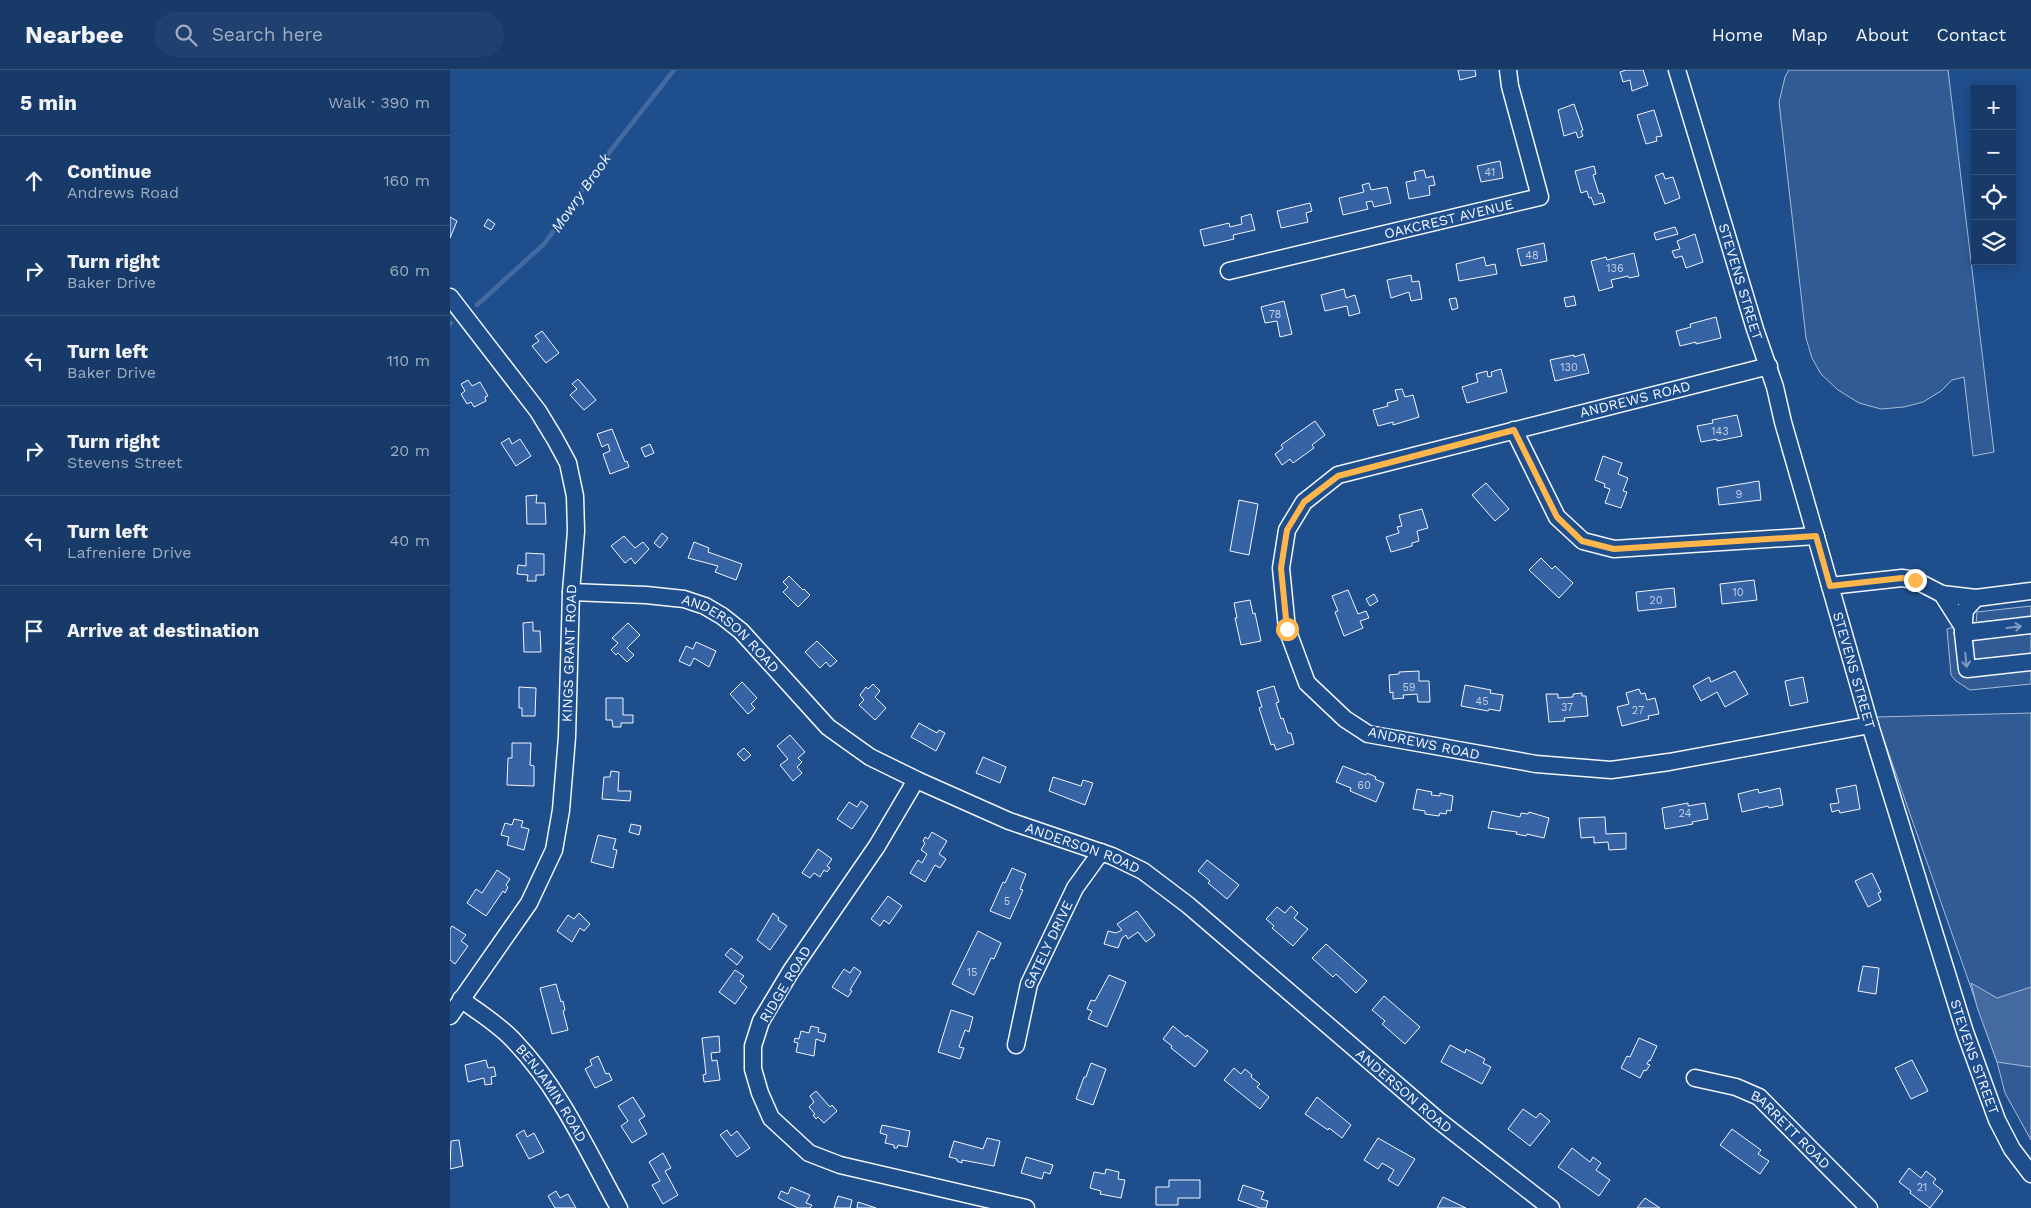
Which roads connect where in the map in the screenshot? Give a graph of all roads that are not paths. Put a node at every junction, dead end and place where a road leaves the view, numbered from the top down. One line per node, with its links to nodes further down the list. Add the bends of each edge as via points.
1 (1508, 70): 3 (street, OAKCREST AVENUE, via 1540,198)
2 (1677, 70): 5 (street, STEVENS STREET)
3 (1229, 271)
4 (450, 297): 10 (street, KINGS GRANT ROAD, via 538,411 568,463 575,496 576,531)
5 (1769, 366): 6 (street, ANDREWS ROAD); 7 (street, STEVENS STREET)
6 (1514, 430): 7 (street, via 1557,517 1582,541 1614,549); 16 (street, ANDREWS ROAD, via 1338,476 1304,502 1287,530 1281,568 1287,629 1307,684 1345,718 1368,734 1536,764 1611,770)
7 (1816, 536): 8 (street, STEVENS STREET)
8 (1830, 586): 11 (street, via 1902,578 1915,580); 16 (street, STEVENS STREET)
9 (2031, 591): 12 (street)
10 (571, 592): 17 (street, ANDERSON ROAD, via 646,595 684,599 704,606 741,631 828,727 870,757); 19 (street, KINGS GRANT ROAD, via 567,737 554,850 529,903)
11 (1942, 594): 12 (street); 14 (street)
12 (1976, 598): 14 (street, via 1965,610)
13 (2031, 625): 14 (street, one-way to 13)
14 (1963, 630): 15 (street, one-way to 15, via 1967,669)
15 (2031, 662)
16 (1870, 725): 23 (street, STEVENS STREET, via 1965,1032 1997,1120)
17 (916, 780): 18 (street, ANDERSON ROAD, via 1009,821); 25 (street, RIDGE ROAD, via 877,846 790,971 761,1021 753,1046 753,1069 771,1118 809,1153 840,1165)
18 (1101, 852): 21 (street, GATELY DRIVE, via 1075,888 1029,984); 26 (street, ANDERSON ROAD, via 1143,871 1188,905 1438,1120)
19 (461, 999): 20 (street, KINGS GRANT ROAD); 24 (street, BENJAMIN ROAD, via 514,1040 531,1060 551,1087)
20 (450, 1016)
21 (1016, 1045)
22 (1695, 1078): 27 (street, BARRETT ROAD, via 1736,1087 1759,1097)
23 (2031, 1174)
24 (619, 1208)
25 (1026, 1208)
26 (1551, 1208)
27 (1869, 1208)

